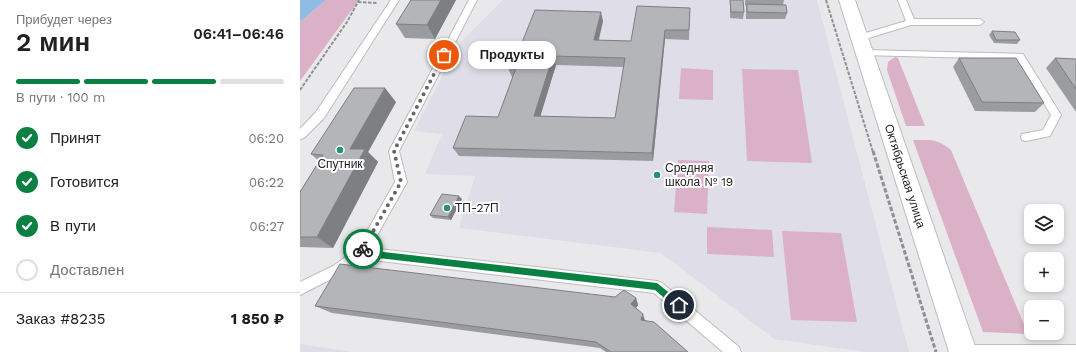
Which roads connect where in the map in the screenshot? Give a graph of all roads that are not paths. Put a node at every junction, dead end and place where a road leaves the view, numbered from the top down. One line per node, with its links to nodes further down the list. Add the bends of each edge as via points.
1 (473, 0): 10 (lane, via 394,151 401,182)
2 (847, 0): 7 (main road, Октябрьская улица)
3 (902, 0): 5 (lane)
4 (394, 2): 8 (lane, via 320,115)
5 (911, 22): 6 (lane); 7 (lane)
6 (980, 22)
7 (862, 46): 9 (lane, via 1020,56 1056,115 1046,133); 13 (main road, Октябрьская улица)
8 (300, 135)
9 (1026, 137)
10 (361, 253): 11 (lane, via 337,270); 12 (lane, via 657,287)
11 (300, 289)
12 (734, 352)
13 (963, 352): 14 (lane)
14 (1076, 352)

